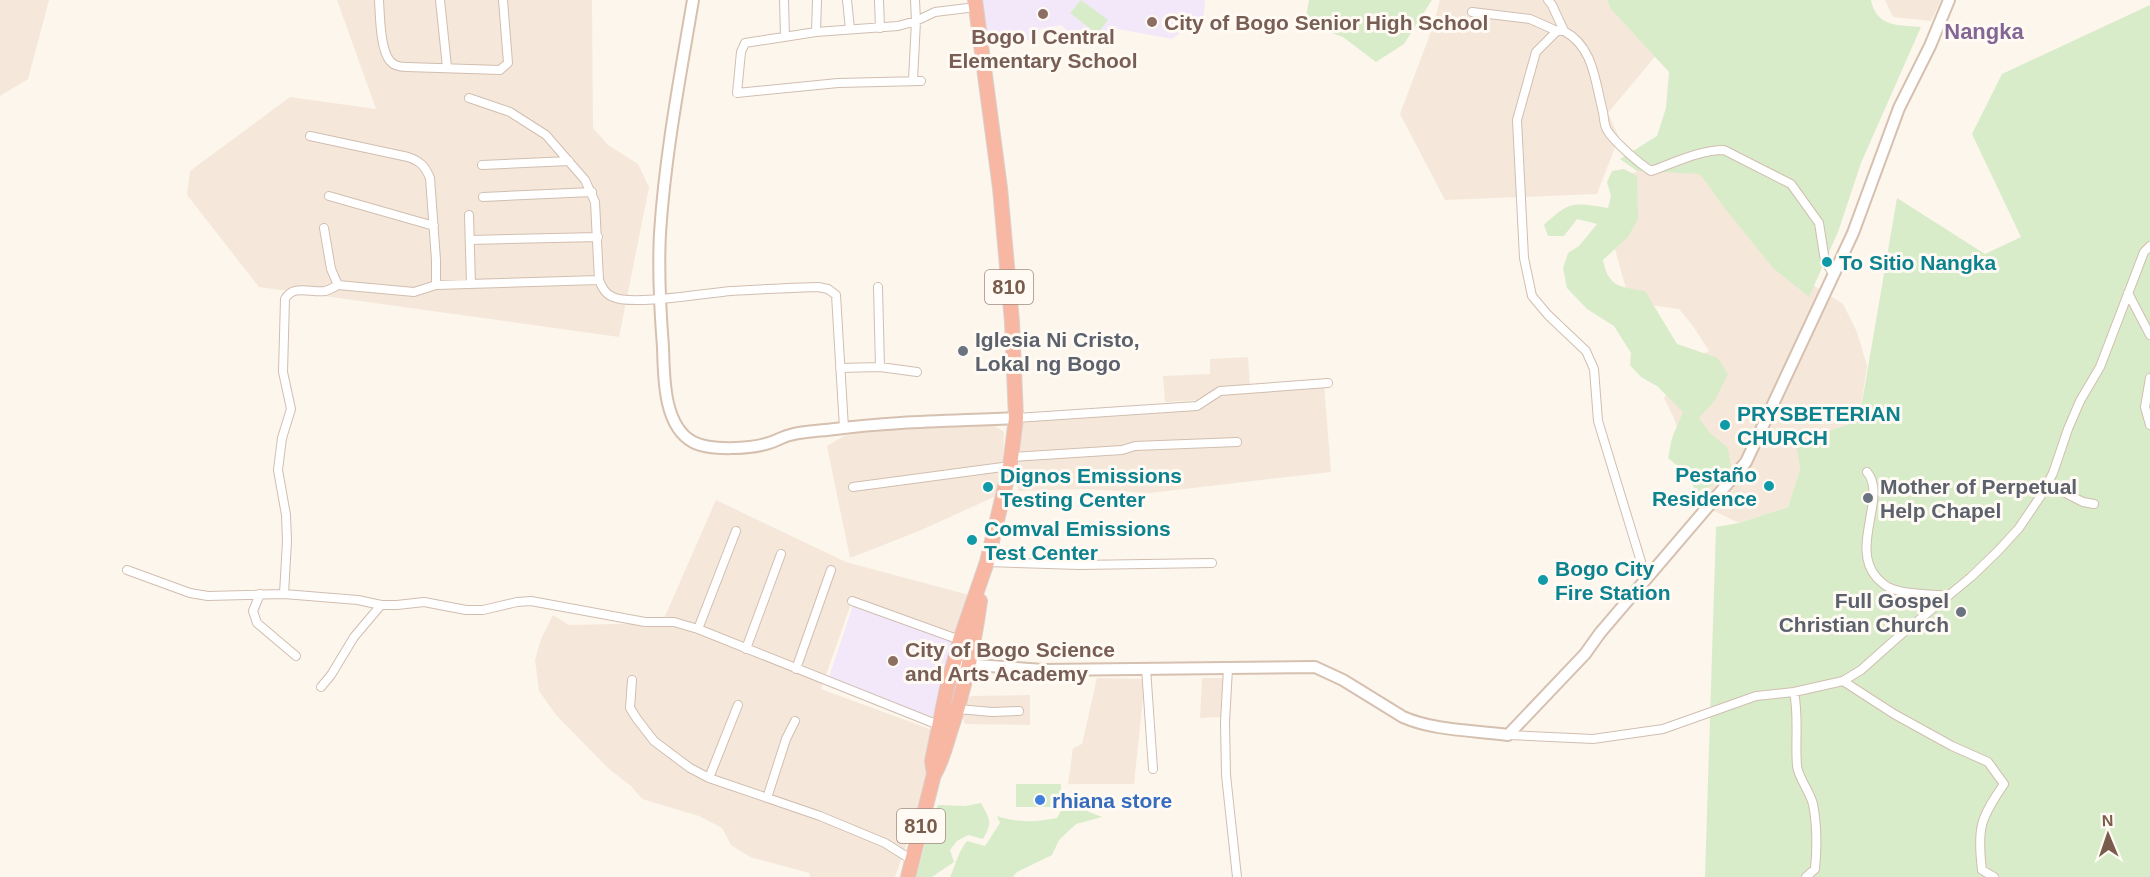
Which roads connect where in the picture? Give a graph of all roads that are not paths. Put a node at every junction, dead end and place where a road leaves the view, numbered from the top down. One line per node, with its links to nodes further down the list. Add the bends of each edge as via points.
1 (379, 0): 20 (street, via 385,51 390,62 407,68)
2 (440, 0): 20 (street)
3 (503, 0): 20 (street, via 508,63 505,68)
4 (693, 0): 41 (main road, via 668,154 660,234)
5 (784, 0): 19 (street)
6 (817, 0): 18 (street)
7 (847, 0): 16 (street)
8 (879, 0): 15 (street)
9 (915, 0): 14 (street)
10 (1548, 0): 17 (street)
11 (1950, 0): 34 (main road, via 1899,108)
12 (975, 4): 14 (street, via 935,12); 48 (highway, 810, via 1000,188)
13 (1472, 12): 17 (street, via 1508,15)
14 (916, 21): 15 (street); 19 (street, via 917,80 737,93 745,43)
15 (880, 28): 16 (street)
16 (850, 29): 18 (street)
17 (1560, 31): 34 (street, via 1586,51 1594,67 1606,129 1620,146 1651,171 1696,154 1724,150 1791,184 1819,223 1815,224 1819,250); 63 (street, via 1536,52 1517,120 1524,258 1532,296 1586,351 1594,369 1598,421)
18 (816, 32): 19 (street)
19 (785, 37)
20 (447, 67)
21 (469, 98): 23 (street, via 510,112 546,135)
22 (310, 136): 29 (street, via 417,160 430,178)
23 (569, 161): 24 (street); 25 (street)
24 (482, 165)
25 (592, 192): 27 (street); 31 (street)
26 (329, 196): 29 (street)
27 (483, 197)
28 (469, 215): 32 (street)
29 (434, 226): 38 (street)
30 (324, 228): 37 (street)
31 (598, 237): 32 (street); 35 (street)
32 (470, 240): 36 (street)
33 (2150, 246): 40 (street)
34 (1834, 276): 63 (main road, via 1746,462)
35 (599, 280): 36 (street); 41 (street, via 611,297)
36 (471, 284): 38 (street)
37 (338, 285): 38 (street, via 414,292); 65 (street, via 326,291 295,290 285,299 283,372 291,409 278,470 286,515)
38 (436, 285)
39 (878, 287): 43 (street)
40 (2128, 293): 42 (street); 54 (street, via 2100,367 2067,429)
41 (660, 298): 44 (street, via 753,290 828,289 836,295); 50 (main road, via 670,407 675,423 693,442 708,447 752,447 793,434)
42 (2150, 335)
43 (880, 367): 44 (street); 45 (street)
44 (840, 368): 50 (street)
45 (917, 372)
46 (2150, 378): 49 (street, via 2145,407)
47 (1328, 383): 48 (street, via 1220,391 1197,406)
48 (1016, 418): 50 (main road); 52 (highway, 810)
49 (2150, 425)
50 (844, 428)
51 (1238, 442): 52 (street, via 1135,446)
52 (1011, 462): 55 (street); 60 (highway, 810)
53 (1866, 472): 66 (street, via 1873,483 1866,552 1870,570 1886,587)
54 (2048, 484): 56 (street); 66 (street, via 2019,528)
55 (853, 487)
56 (2094, 504)
57 (736, 531): 69 (street)
58 (781, 554): 71 (street)
59 (1212, 563): 60 (street)
60 (986, 568): 70 (highway, 810); 74 (highway, 810)
61 (127, 570): 64 (street, via 190,593)
62 (831, 570): 77 (street)
63 (1646, 578): 89 (main road, via 1585,654)
64 (260, 594): 65 (street); 72 (street, via 253,611 257,623)
65 (284, 594): 68 (street)
66 (1948, 596): 80 (street, via 1862,670)
67 (852, 601): 70 (street)
68 (381, 604): 69 (street, via 424,602 483,610 531,601); 82 (street)
69 (698, 629): 71 (street)
70 (960, 640): 73 (highway, 810)
71 (746, 649): 77 (street)
72 (296, 656)
73 (954, 662): 74 (main road); 79 (highway, 810)
74 (969, 666): 75 (main road, via 1043,670); 81 (highway, 810)
75 (1146, 668): 76 (main road); 90 (street)
76 (1228, 668): 89 (main road, via 1315,667 1413,722); 95 (street, via 1226,775)
77 (796, 669): 88 (street)
78 (632, 680): 91 (street, via 630,708 636,719 654,741)
79 (949, 680): 81 (highway); 88 (highway, 810)
80 (1843, 681): 83 (street); 97 (street, via 1894,714 1988,762 2004,784 1986,810 1978,839 1982,870)
81 (964, 685): 85 (highway, 810)
82 (321, 687)
83 (1794, 692): 89 (street, via 1756,696 1663,729 1622,736 1575,740); 96 (street, via 1797,769 1813,805 1817,850 1815,869)
84 (738, 705): 91 (street)
85 (958, 709): 86 (street); 88 (highway, 810)
86 (1019, 711)
87 (795, 721): 92 (street)
88 (945, 727): 93 (highway, 810, via 941,763 934,774)
89 (1508, 735)
90 (1153, 769)
91 (709, 778): 92 (street)
92 (767, 798): 93 (street, via 885,843)
93 (912, 860): 94 (highway, 810)
94 (908, 877)
95 (1237, 877)
96 (1806, 877)
97 (1994, 877)

